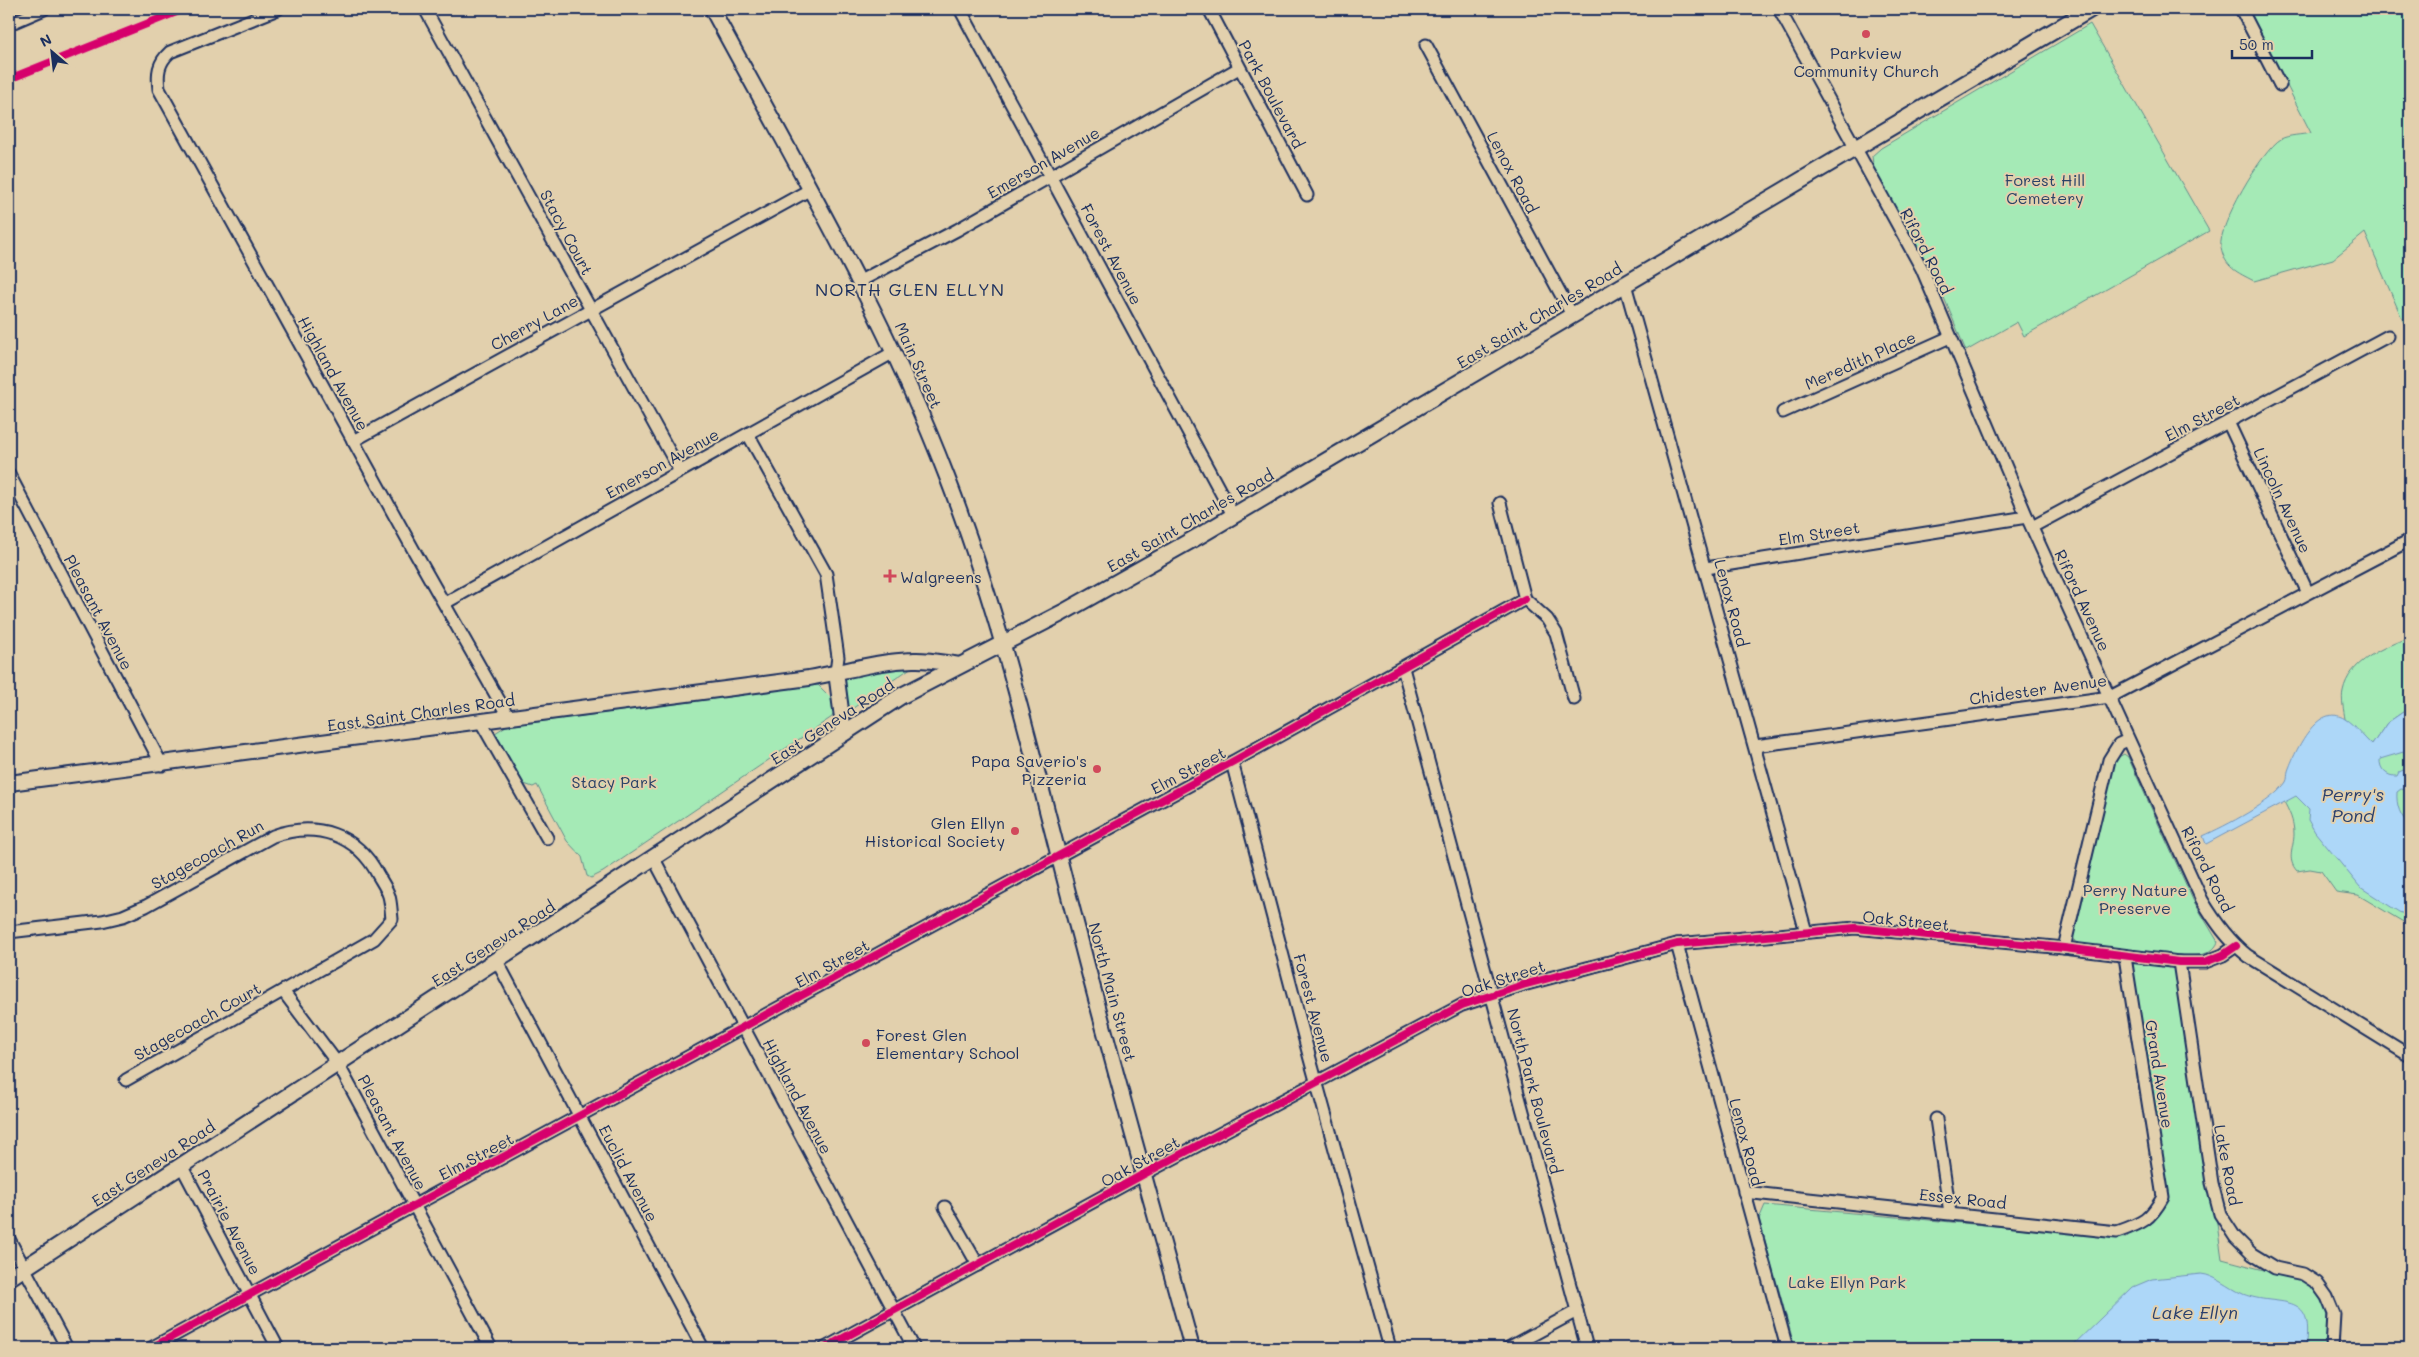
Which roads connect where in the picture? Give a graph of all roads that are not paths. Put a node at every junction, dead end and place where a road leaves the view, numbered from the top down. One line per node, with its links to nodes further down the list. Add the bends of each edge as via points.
1 (44, 9): 10 (street)
2 (278, 9): 28 (street, Highland Avenue, via 170,52 159,65 159,89)
3 (425, 9): 20 (street, Stacy Court)
4 (712, 9): 16 (street, Main Street)
5 (960, 9): 15 (street, Forest Avenue)
6 (1209, 9): 12 (street, Park Boulevard)
7 (1779, 9): 14 (street, Riford Road)
8 (2091, 9): 14 (main road, East Saint Charles Road)
9 (2242, 9): 13 (street)
10 (9, 24)
11 (1426, 44): 21 (street, Lenox Road)
12 (1239, 68): 15 (street, Emerson Avenue); 17 (street, Park Boulevard)
13 (2280, 85)
14 (1855, 148): 19 (main road, East Saint Charles Road); 23 (street, Riford Road, via 1922,269)
15 (1052, 176): 18 (street, Emerson Avenue); 32 (street, Forest Avenue)
16 (810, 189): 18 (street, Main Street); 20 (street, Cherry Lane)
17 (1307, 195)
18 (860, 281): 24 (street, Main Street)
19 (1625, 284): 21 (main road, East Saint Charles Road); 35 (street, Lenox Road)
20 (590, 310): 28 (street, Cherry Lane); 29 (street, Stacy Court)
21 (1572, 315): 32 (main road, East Saint Charles Road)
22 (2388, 336): 26 (street, Elm Street)
23 (1950, 337): 25 (street, Meredith Place); 33 (street, Riford Road)
24 (894, 352): 27 (street, Emerson Avenue); 39 (street, Main Street, via 954,494)
25 (1783, 412)
26 (2228, 422): 33 (street, Elm Street); 36 (street, Lincoln Avenue)
27 (748, 434): 29 (street, Emerson Avenue); 42 (street, via 826,574 838,657)
28 (353, 441): 38 (street, Highland Avenue)
29 (680, 471): 38 (street, Emerson Avenue)
30 (9, 474): 51 (street, Pleasant Avenue)
31 (1500, 503): 37 (street)
32 (1233, 516): 39 (main road, East Saint Charles Road)
33 (2030, 522): 35 (street, Elm Street); 43 (street, Riford Avenue)
34 (2410, 540): 36 (street, Chidester Avenue)
35 (1706, 568): 49 (street, Lenox Road)
36 (2308, 592): 43 (street, Chidester Avenue)
37 (1525, 600): 41 (street, Elm Street); 44 (street, via 1547,619 1556,633)
38 (445, 603): 45 (street, Highland Avenue)
39 (1001, 645): 40 (main road, East Geneva Road); 54 (street, North Main Street)
40 (960, 665): 42 (street, East Saint Charles Road, via 915,660); 47 (main road, East Geneva Road, via 901,696)
41 (1403, 668): 50 (street, Elm Street); 65 (street, North Park Boulevard)
42 (836, 672): 45 (street, East Saint Charles Road); 47 (street)
43 (2110, 697): 48 (street, Riford Road); 49 (street, Chidester Avenue)
44 (1574, 699)
45 (509, 718): 46 (street, East Saint Charles Road)
46 (481, 722): 51 (street, East Saint Charles Road); 53 (street)
47 (844, 733): 55 (main road, East Geneva Road)
48 (2128, 740): 59 (street, Riford Road, via 2202,900); 60 (street, via 2119,744 2109,760)
49 (1755, 746): 57 (street, Lenox Road)
50 (1232, 762): 54 (street, Elm Street); 70 (street, Forest Avenue)
51 (162, 764): 52 (street, East Saint Charles Road)
52 (9, 783)
53 (547, 838)
54 (1059, 855): 66 (street, Elm Street); 74 (street, North Main Street)
55 (654, 859): 62 (main road, East Geneva Road); 66 (street, Highland Avenue)
56 (9, 932): 64 (street, Stagecoach Run, via 123,916 273,836 305,829 330,832 369,860 389,894 392,919 374,939)
57 (1806, 932): 58 (street, Oak Street); 60 (street, Oak Street, via 1855,928)
58 (1677, 944): 65 (street, Oak Street); 75 (street, Lenox Road)
59 (2236, 946): 63 (street, Oak Street, via 2205,962); 67 (street, Riford Road)
60 (2064, 948): 61 (street, Oak Street)
61 (2125, 957): 63 (street, Oak Street); 76 (street, Grand Avenue)
62 (497, 961): 68 (main road, East Geneva Road); 71 (street, Euclid Avenue)
63 (2179, 962): 99 (street, Lake Road, via 2212,1182 2220,1214 2235,1237 2252,1254 2275,1268 2303,1274 2317,1283 2334,1314)
64 (284, 991): 68 (street, Pleasant Avenue); 69 (street, Stagecoach Court)
65 (1492, 995): 70 (street, Oak Street, via 1462,1005); 86 (street, North Park Boulevard)
66 (742, 1027): 71 (street, Elm Street); 85 (street, Highland Avenue)
67 (2410, 1056)
68 (338, 1064): 73 (main road, East Geneva Road); 77 (street, Pleasant Avenue)
69 (126, 1080)
70 (1317, 1082): 74 (street, Oak Street); 95 (street, Forest Avenue)
71 (579, 1116): 77 (street, Elm Street); 91 (street, Euclid Avenue)
72 (1936, 1119): 79 (street)
73 (181, 1165): 82 (main road, East Geneva Road); 84 (street, Prairie Avenue)
74 (1144, 1174): 81 (street, Oak Street); 94 (street, North Main Street)
75 (1744, 1192): 79 (street, Essex Road); 98 (street, Lenox Road)
76 (2164, 1196): 79 (street, Essex Road, via 2152,1215 2140,1224 2117,1232)
77 (414, 1206): 84 (street, Elm Street); 90 (street, Pleasant Avenue)
78 (946, 1207): 81 (street)
79 (1950, 1213)
80 (9, 1238): 82 (street)
81 (978, 1265): 85 (street, Oak Street)
82 (24, 1268): 83 (main road, East Geneva Road); 87 (street)
83 (9, 1278)
84 (250, 1295): 88 (street, Elm Street); 89 (street, Prairie Avenue)
85 (894, 1310): 92 (street, Oak Street); 93 (street, Highland Avenue)
86 (1577, 1311): 96 (street); 97 (street, North Park Boulevard)
87 (66, 1348)
88 (151, 1348)
89 (278, 1348)
90 (491, 1348)
91 (703, 1348)
92 (825, 1348)
93 (914, 1348)
94 (1192, 1348)
95 (1390, 1348)
96 (1508, 1348)
97 (1587, 1348)
98 (1787, 1348)
99 (2332, 1348)

